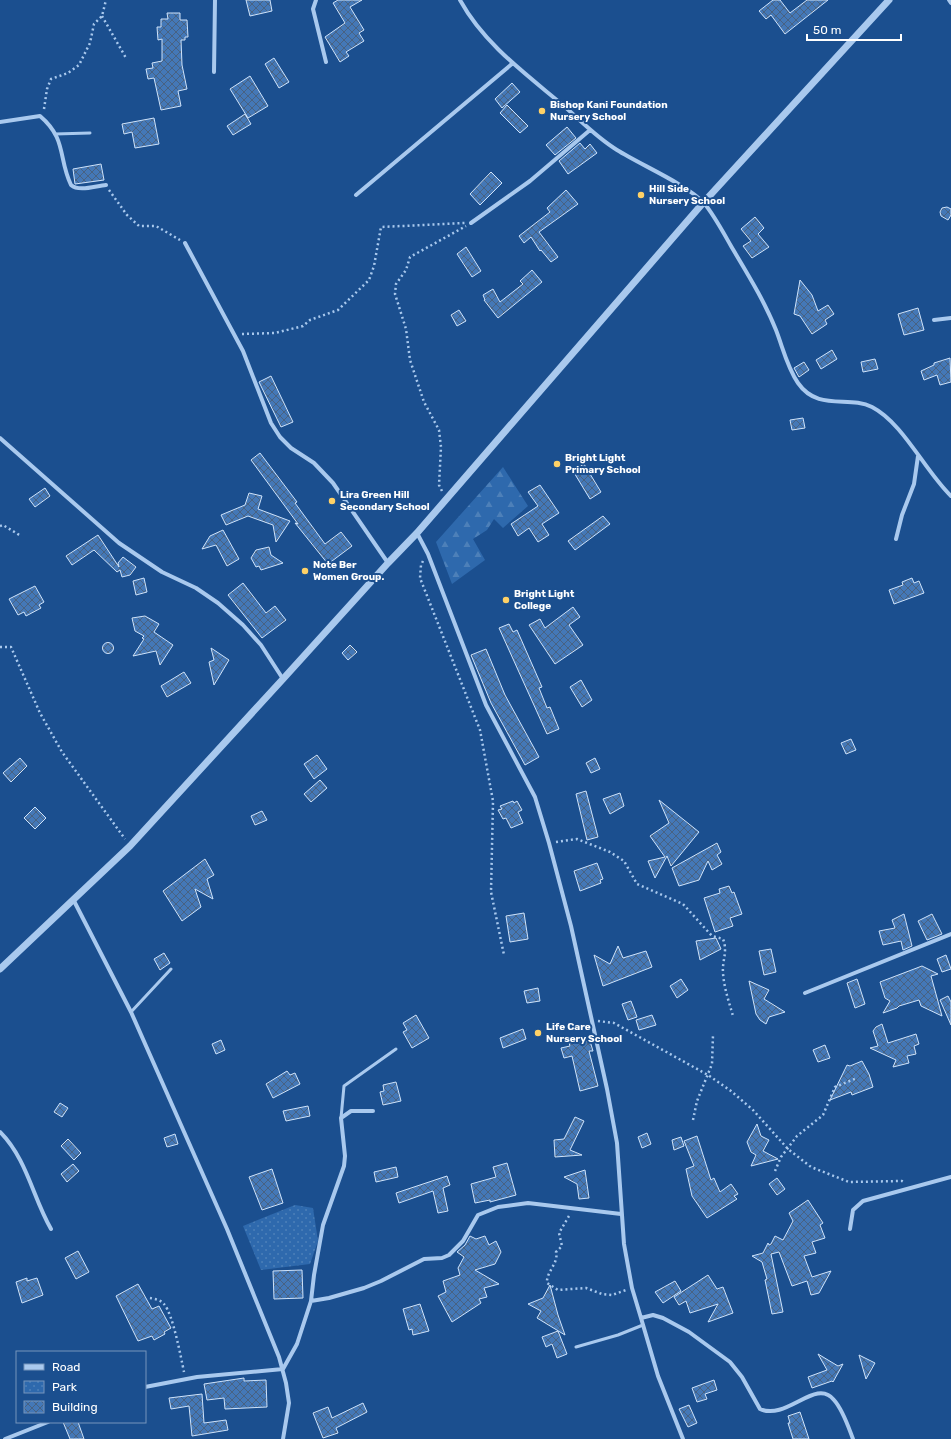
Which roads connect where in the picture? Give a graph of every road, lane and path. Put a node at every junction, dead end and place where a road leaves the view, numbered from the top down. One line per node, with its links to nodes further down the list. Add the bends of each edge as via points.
1 (106, 0): 8 (path)
2 (215, 0): 12 (street)
3 (316, 0): 10 (street, via 313,9)
4 (460, 0): 11 (street, via 485,36)
5 (889, 0): 20 (street)
6 (949, 0): 7 (street)
7 (951, 3)
8 (102, 16): 9 (path); 13 (path, via 94,24 90,44 79,65 51,80)
9 (126, 58)
10 (326, 62)
11 (513, 63): 15 (street); 19 (street)
12 (214, 72)
13 (40, 116): 14 (street); 17 (street)
14 (0, 122)
15 (590, 130): 20 (street, via 615,149 686,189); 21 (street, via 530,181)
16 (90, 133): 17 (lane)
17 (55, 134): 18 (street, via 63,152 71,185 80,189)
18 (106, 185): 22 (path, via 127,215 139,226 156,226)
19 (356, 195)
20 (703, 203): 27 (street, via 762,300 799,385 820,399 838,403 860,402 872,407 888,419); 29 (street)
21 (471, 223): 25 (path, via 381,227 369,280 338,310 310,320 303,326 279,332); 29 (path, via 410,257 406,270 396,284 395,294 406,329 410,360 424,402 439,430 440,485)
22 (185, 243): 25 (street)
23 (951, 318): 24 (street)
24 (934, 320)
25 (235, 335): 35 (street, via 271,423 280,437 291,448 314,463 333,483)
26 (0, 438): 37 (street, via 119,543 162,572 196,588 218,603 261,645)
27 (918, 456): 28 (street); 33 (street, via 914,484)
28 (951, 496)
29 (446, 500): 31 (street)
30 (0, 526): 32 (path, via 3,525)
31 (417, 533): 34 (street); 35 (street)
32 (20, 536)
33 (896, 539)
34 (428, 554): 38 (street, via 486,705 535,797); 42 (path, via 421,565 420,578 480,730 493,801 491,892)
35 (388, 563): 37 (street)
36 (0, 647): 39 (path, via 11,646 40,713 62,752)
37 (283, 680): 39 (street)
38 (550, 843): 47 (path, via 577,839 610,852 624,861 637,884 683,904 712,936 723,939 726,948 723,972 725,989); 48 (street)
39 (130, 846): 40 (street)
40 (74, 899): 43 (street); 46 (street)
41 (951, 934): 45 (street)
42 (504, 955)
43 (0, 969)
44 (171, 969): 46 (lane)
45 (805, 994)
46 (131, 1012): 71 (street, via 227,1229)
47 (733, 1016)
48 (591, 1021): 51 (path, via 614,1023); 62 (street, via 617,1143)
49 (712, 1035): 51 (path, via 712,1064)
50 (396, 1049): 54 (lane, via 344,1086)
51 (708, 1075): 55 (path, via 697,1101); 57 (path, via 752,1110)
52 (857, 1078): 57 (path, via 835,1087 823,1115 797,1136)
53 (373, 1111): 54 (street, via 350,1111)
54 (341, 1118): 67 (street, via 344,1166 323,1225)
55 (693, 1120)
56 (0, 1132): 64 (street, via 17,1153)
57 (788, 1149): 58 (path); 60 (path, via 811,1167 849,1182 902,1181)
58 (775, 1171)
59 (951, 1177): 60 (street)
60 (912, 1187): 63 (street, via 873,1197 857,1205 851,1214)
61 (577, 1208): 62 (street); 65 (path, via 571,1211 559,1233 562,1246 556,1252 557,1257 546,1278 547,1283 558,1290 586,1288 612,1295); 67 (street, via 528,1203 484,1212 478,1215 463,1241 449,1255 424,1259 364,1288)
62 (621, 1214): 65 (street)
63 (850, 1229)
64 (51, 1230)
65 (632, 1288): 68 (street)
66 (150, 1298): 72 (path, via 162,1301 166,1305)
67 (311, 1301): 71 (street, via 297,1344)
68 (641, 1318): 69 (street); 78 (street, via 653,1315 663,1318 689,1332 730,1362 742,1377 760,1409 764,1411 776,1412 814,1394 828,1394 837,1403)
69 (643, 1325): 70 (lane); 77 (street, via 658,1376)
70 (576, 1348)
71 (283, 1368): 72 (street); 76 (street, via 289,1403)
72 (186, 1379): 73 (street)
73 (146, 1386)
74 (46, 1423): 75 (street)
75 (6, 1439)
76 (283, 1439)
77 (683, 1439)
78 (853, 1439)

